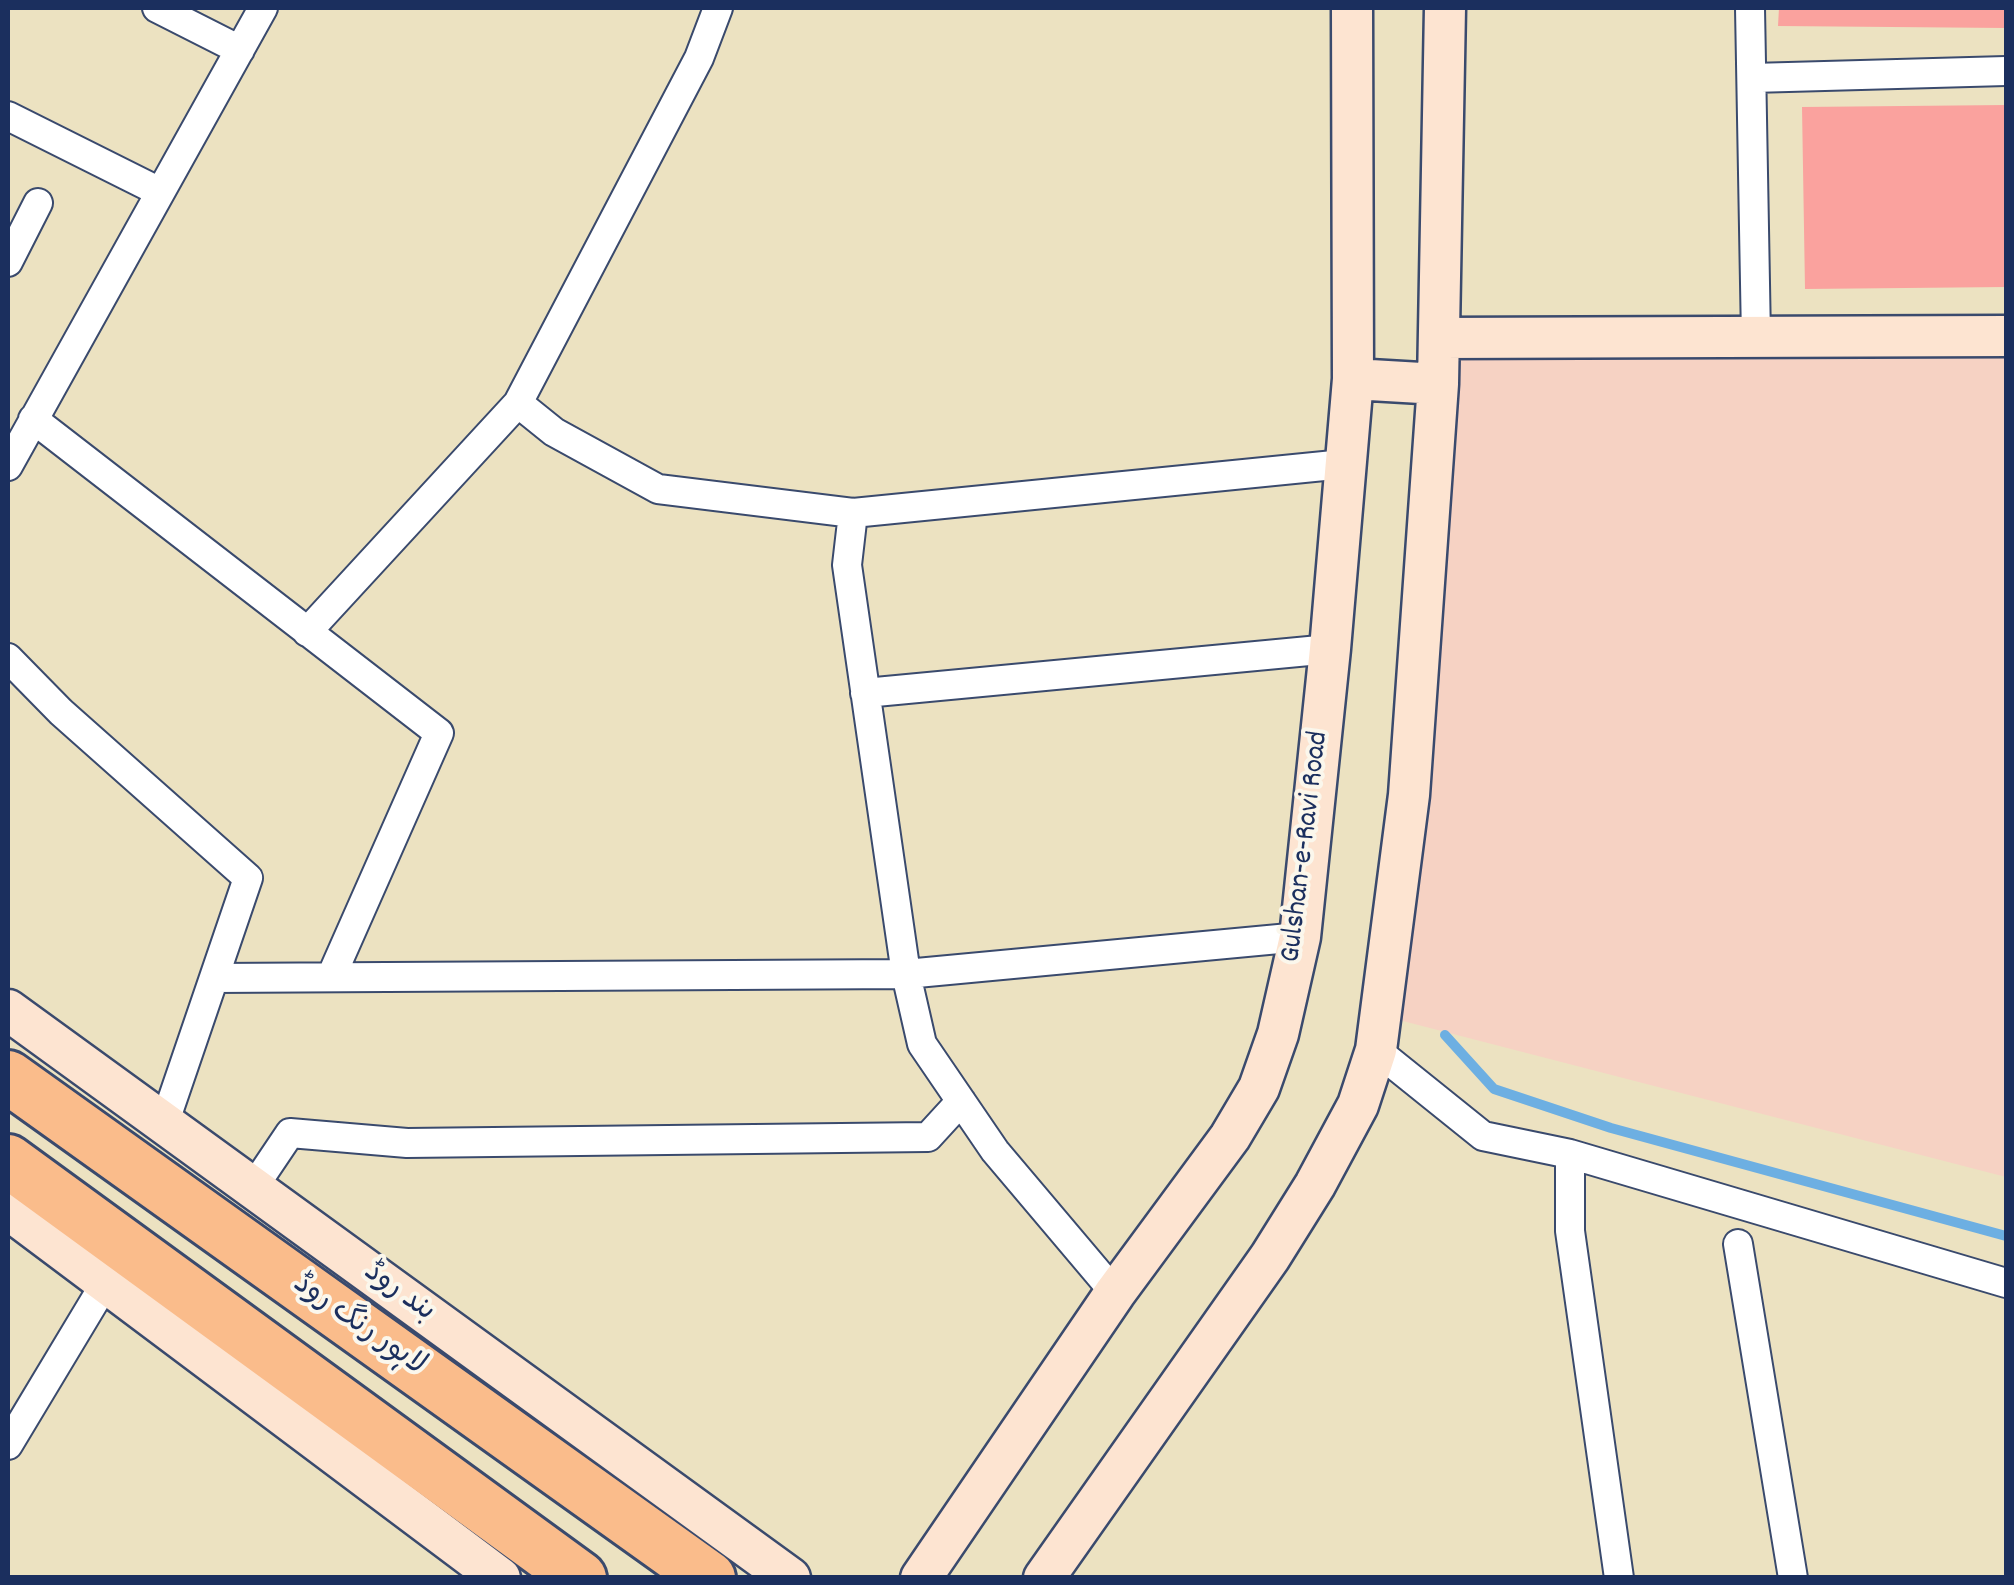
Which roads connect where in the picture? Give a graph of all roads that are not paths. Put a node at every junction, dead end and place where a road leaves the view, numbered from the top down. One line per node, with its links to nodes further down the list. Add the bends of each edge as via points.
1 (158, 8): 7 (street)
2 (263, 8): 7 (street)
3 (718, 8): 19 (street, via 699,58)
4 (1352, 8): 17 (main road, Gulshan-e-Ravi Road)
5 (1446, 8): 15 (main road)
6 (1750, 8): 9 (street)
7 (240, 50): 11 (street)
8 (2006, 71): 9 (street)
9 (1752, 78): 16 (street)
10 (8, 116): 11 (street)
11 (160, 192): 20 (street)
12 (38, 203): 13 (street)
13 (8, 262)
14 (2006, 336): 16 (main road)
15 (1441, 338): 16 (main road); 18 (main road)
16 (1756, 338)
17 (1353, 379): 18 (main road); 21 (main road, Gulshan-e-Ravi Road)
18 (1438, 384): 33 (main road, via 1410,795)
19 (518, 403): 23 (street, via 554,432 658,490); 24 (street)
20 (33, 419): 22 (street); 24 (street)
21 (1344, 464): 23 (street); 25 (main road, Gulshan-e-Ravi Road)
22 (8, 466)
23 (852, 513): 27 (street, via 847,565)
24 (308, 632): 30 (street, via 439,733)
25 (1330, 649): 27 (street); 28 (main road, Gulshan-e-Ravi Road)
26 (8, 658): 31 (street, via 248,878)
27 (865, 693): 29 (street)
28 (1300, 937): 29 (street); 44 (main road, Gulshan-e-Ravi Road, via 1259,1088)
29 (906, 974): 30 (street); 35 (street, via 922,1044)
30 (331, 977): 31 (street)
31 (214, 978): 36 (street)
32 (8, 1010): 36 (main road, بند روڈ)
33 (1376, 1050): 37 (street, via 1483,1136); 51 (main road, via 1358,1105 1315,1186)
34 (8, 1078): 48 (highway, لاہور رنگ روڈ)
35 (961, 1101): 39 (street, via 928,1136 407,1143 290,1133); 44 (street)
36 (164, 1124): 39 (main road, بند روڈ)
37 (1570, 1154): 43 (street); 52 (street, via 1570,1231)
38 (8, 1161): 47 (highway)
39 (253, 1188): 49 (main road, بند روڈ)
40 (8, 1209): 42 (main road)
41 (1738, 1244): 53 (street)
42 (106, 1282): 45 (street); 46 (main road)
43 (2006, 1283)
44 (1116, 1293): 50 (main road, Gulshan-e-Ravi Road)
45 (8, 1445)
46 (500, 1578)
47 (580, 1578)
48 (709, 1578)
49 (790, 1578)
50 (922, 1578)
51 (1044, 1578)
52 (1619, 1578)
53 (1793, 1578)

